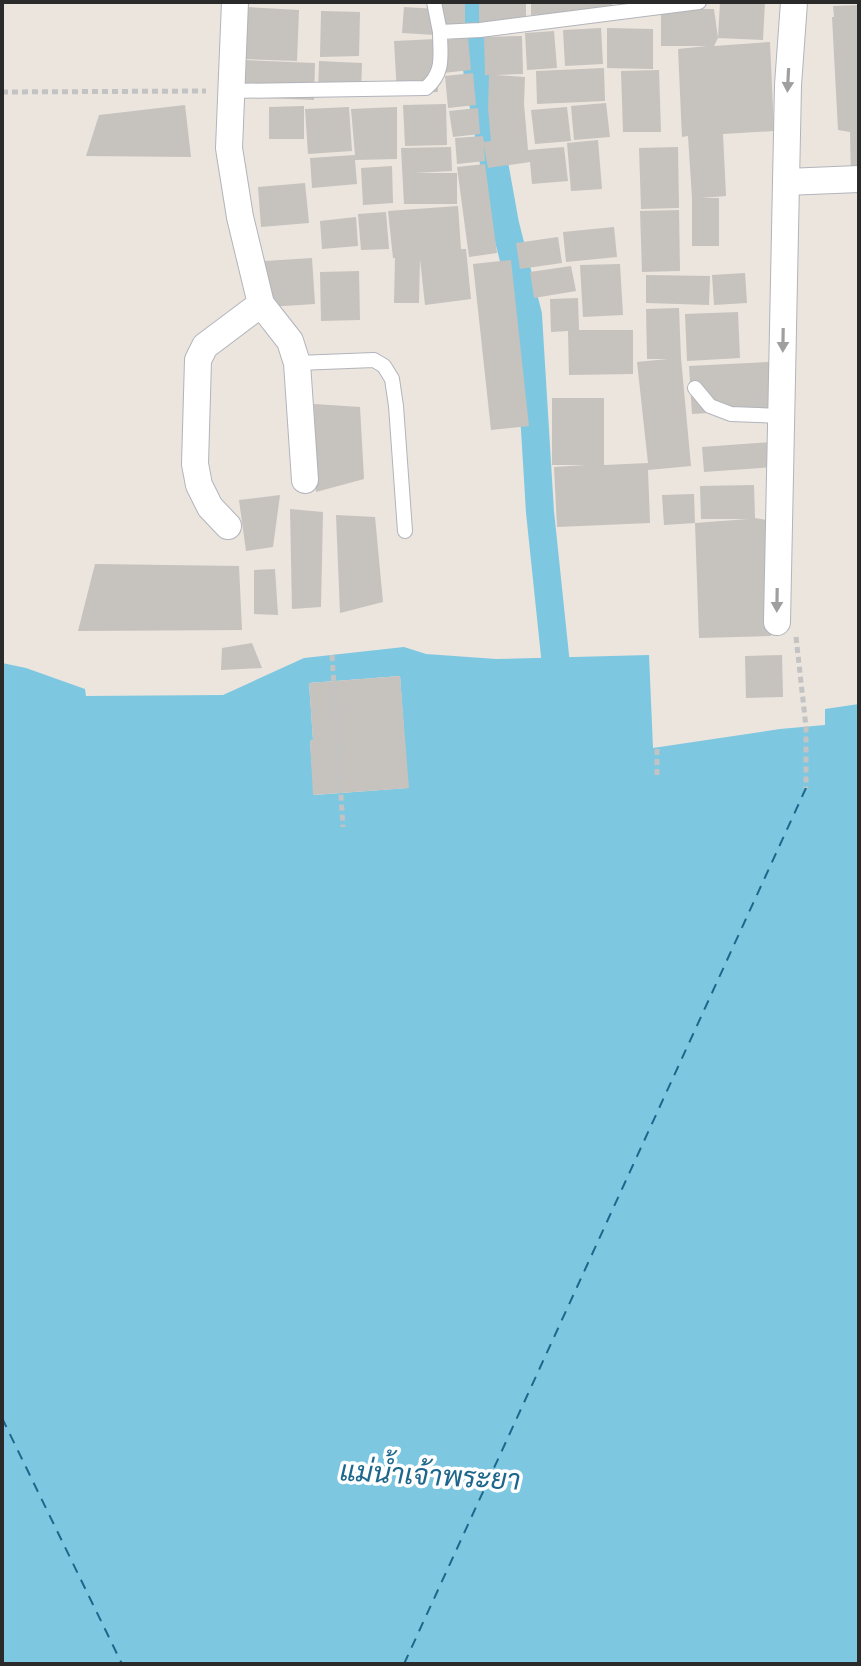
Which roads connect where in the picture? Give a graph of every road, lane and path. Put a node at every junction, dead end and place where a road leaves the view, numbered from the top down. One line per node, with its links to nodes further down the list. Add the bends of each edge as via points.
1 (235, 2): 6 (street)
2 (434, 2): 5 (lane)
3 (699, 2): 5 (lane)
4 (794, 2): 9 (street, one-way to 9)
5 (440, 32): 6 (lane, via 440,70 426,88)
6 (231, 91): 7 (path); 10 (street, via 229,148)
7 (2, 92)
8 (859, 179): 9 (street)
9 (786, 182): 13 (street, one-way to 13)
10 (261, 304): 11 (street, via 290,341); 15 (street, via 205,346 198,360 195,464 210,507)
11 (297, 363): 14 (street); 16 (lane, via 374,360 384,366 396,406)
12 (695, 388): 13 (lane, via 710,406 731,414)
13 (781, 416): 17 (street, one-way to 17)
14 (305, 480)
15 (228, 526)
16 (405, 531)
17 (777, 622): 21 (path, via 795,629 806,727)
18 (332, 655): 22 (path)
19 (657, 749): 20 (path)
20 (657, 777)
21 (806, 788)
22 (343, 827)

